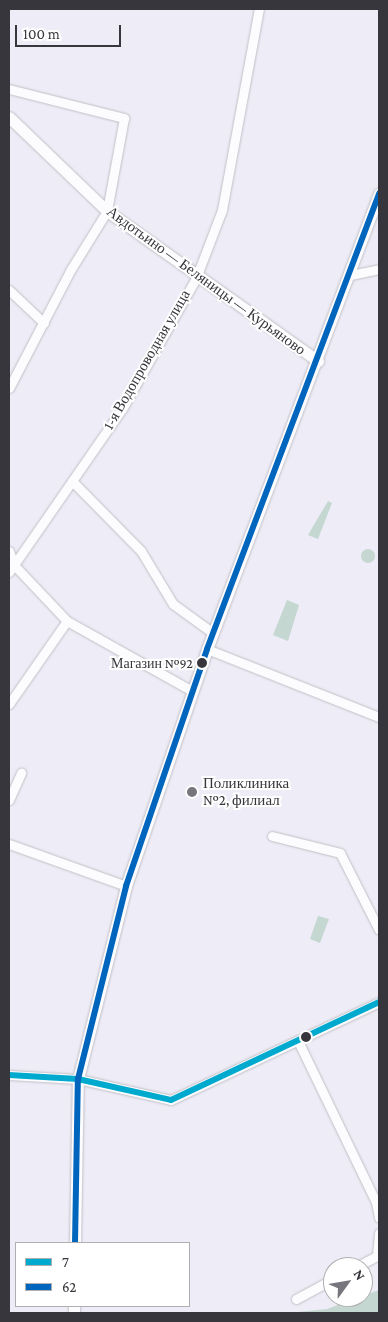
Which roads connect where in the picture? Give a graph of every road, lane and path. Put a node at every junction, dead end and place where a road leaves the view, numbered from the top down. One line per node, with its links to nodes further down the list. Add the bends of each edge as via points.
1 (259, 9): 8 (street, 1-я Водопроводная улица, via 222,210)
2 (9, 89): 5 (street, via 124,118)
3 (9, 117): 5 (main road, Авдотьино — Беляницы — Курьяново)
4 (379, 193): 7 (main road)
5 (107, 211): 8 (main road, Авдотьино — Беляницы — Курьяново); 10 (street)
6 (379, 269): 7 (street)
7 (351, 276): 11 (main road)
8 (196, 278): 11 (main road, Авдотьино — Беляницы — Курьяново); 13 (street, 1-я Водопроводная улица, via 122,409)
9 (9, 290): 10 (street)
10 (44, 323): 12 (street)
11 (318, 361): 17 (main road)
12 (9, 388)
13 (72, 481): 15 (street, 1-я Водопроводная улица); 17 (street, via 141,551 172,604)
14 (9, 551): 15 (street)
15 (11, 569): 16 (street)
16 (67, 621): 19 (street); 20 (street)
17 (213, 633): 18 (main road)
18 (207, 649): 19 (main road); 21 (street)
19 (192, 691): 26 (main road)
20 (9, 704)
21 (379, 717)
22 (21, 773): 23 (street)
23 (9, 800)
24 (272, 836): 27 (street, via 340,853)
25 (9, 844): 26 (street)
26 (126, 886): 31 (main road)
27 (379, 930)
28 (379, 1002): 29 (street)
29 (298, 1041): 31 (street, via 171,1100); 32 (street)
30 (9, 1075): 31 (street)
31 (78, 1079): 35 (main road)
32 (378, 1203): 33 (street)
33 (379, 1218)
34 (379, 1233): 36 (street, via 378,1256)
35 (76, 1242)
36 (373, 1258)
37 (323, 1284): 38 (street)
38 (296, 1299)

